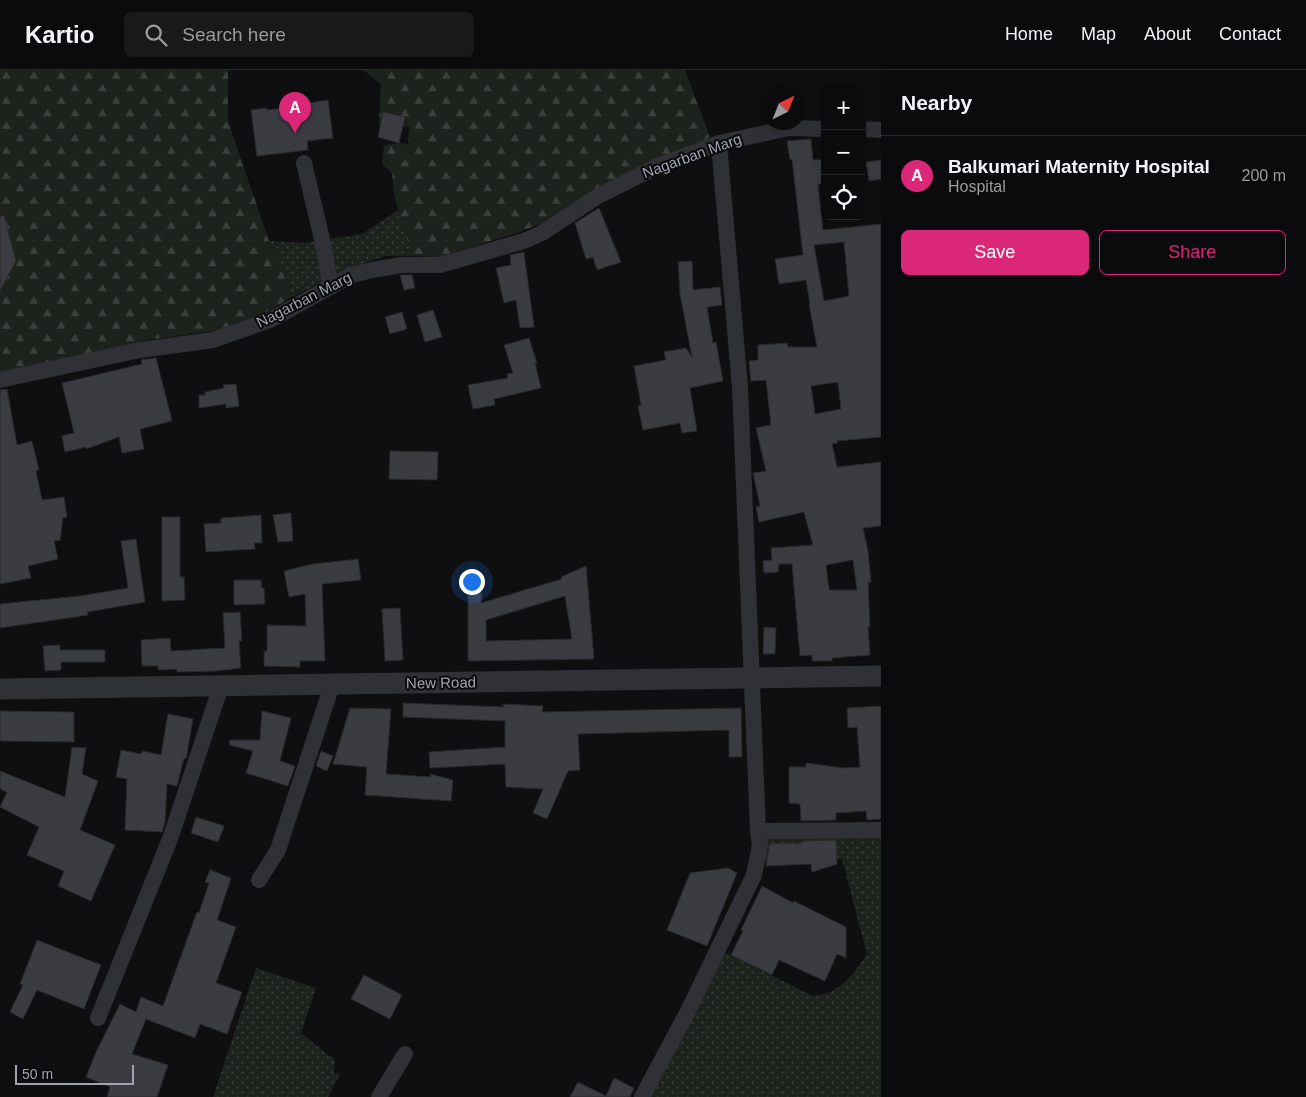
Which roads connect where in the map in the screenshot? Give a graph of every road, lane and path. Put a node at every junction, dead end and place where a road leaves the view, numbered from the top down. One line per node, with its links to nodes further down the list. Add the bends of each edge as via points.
1 (821, 129): 4 (street, Nagarban Marg, via 789,128)
2 (866, 129): 3 (street)
3 (881, 130)
4 (719, 143): 6 (street, Nagarban Marg, via 656,166 598,196 542,233 524,241 440,265 400,265 372,270 352,275); 9 (street, via 740,388)
5 (304, 163): 6 (street)
6 (331, 287): 7 (street, Nagarban Marg, via 270,320 213,340 140,350)
7 (0, 380)
8 (881, 676): 9 (street, New Road)
9 (751, 679): 10 (street, New Road); 14 (street)
10 (332, 685): 11 (street, New Road); 15 (street, via 278,850)
11 (221, 686): 12 (street, New Road); 16 (street, via 170,839)
12 (0, 690)
13 (881, 830): 14 (street)
14 (758, 831): 19 (street, via 760,845 754,875)
15 (259, 880)
16 (98, 1018)
17 (405, 1054): 18 (street)
18 (379, 1097)
19 (642, 1097)

